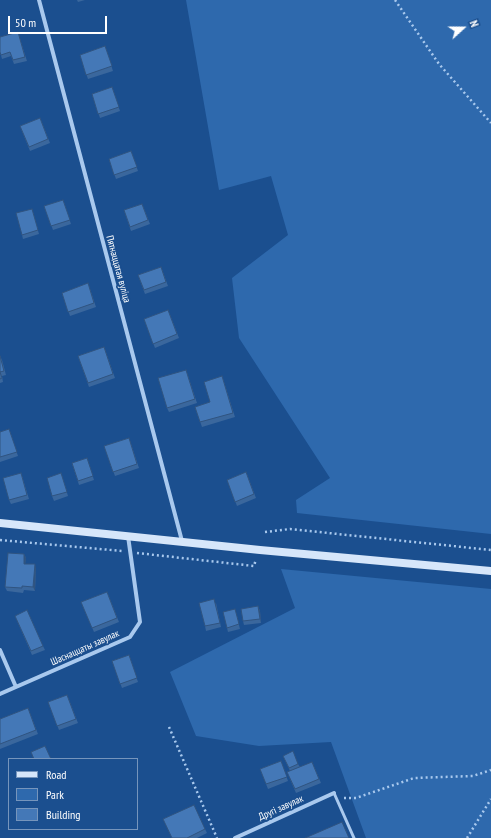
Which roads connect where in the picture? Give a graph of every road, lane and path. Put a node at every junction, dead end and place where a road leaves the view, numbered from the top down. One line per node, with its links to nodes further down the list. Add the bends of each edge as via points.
1 (39, 0): 7 (street, Пятнаццатая вуліца)
2 (395, 0): 3 (path, via 439,64)
3 (491, 123)
4 (0, 523): 6 (main road)
5 (265, 532): 8 (path, via 290,530)
6 (128, 536): 7 (main road); 11 (street, Шаснаццаты завулак, via 140,622 130,637)
7 (182, 541): 9 (main road)
8 (491, 550)
9 (491, 571)
10 (0, 650): 11 (street)
11 (16, 687): 12 (street, Шаснаццаты завулак)
12 (0, 694)
13 (169, 727): 18 (path)
14 (491, 770): 16 (path, via 473,776 414,778 356,798)
15 (334, 793): 16 (lane); 19 (street, Другі завулак)
16 (336, 798): 20 (lane)
17 (491, 799): 21 (path)
18 (217, 838)
19 (234, 838)
20 (354, 838)
21 (467, 838)

